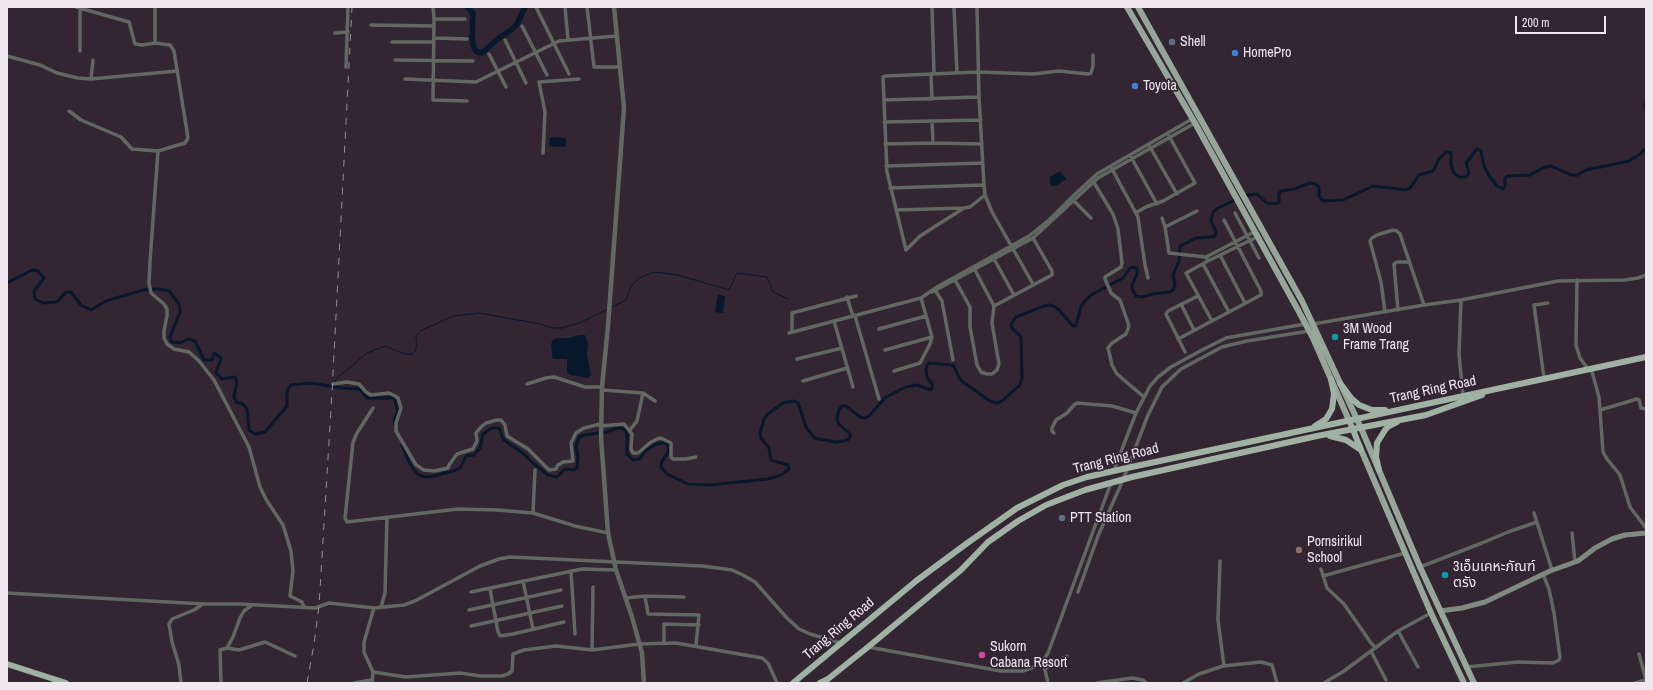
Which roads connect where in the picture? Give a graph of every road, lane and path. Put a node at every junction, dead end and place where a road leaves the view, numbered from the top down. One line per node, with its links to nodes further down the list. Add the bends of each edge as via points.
1 (76, 7): 14 (street)
2 (155, 7): 29 (street)
3 (348, 7): 20 (street)
4 (433, 7): 15 (street)
5 (536, 7): 30 (street)
6 (565, 7): 27 (street)
7 (588, 7): 23 (street)
8 (614, 7): 22 (street)
9 (932, 7): 48 (street)
10 (954, 7): 46 (street)
11 (976, 7): 45 (street)
12 (1127, 7): 63 (main road)
13 (1138, 7): 136 (main road)
14 (80, 9): 29 (street, via 129,22 135,44); 31 (street)
15 (434, 19): 16 (street); 18 (street)
16 (465, 19)
17 (371, 24): 18 (street)
18 (434, 26): 25 (street)
19 (522, 26): 33 (street)
20 (348, 32): 21 (street); 41 (street)
21 (335, 33)
22 (616, 36): 23 (street); 42 (street)
23 (591, 38): 27 (street); 42 (street, via 594,67)
24 (467, 39): 25 (street)
25 (434, 40): 28 (street); 38 (street)
26 (505, 40): 40 (street)
27 (568, 40): 30 (street)
28 (392, 42)
29 (155, 43): 43 (street, via 170,45 174,51)
30 (554, 44): 33 (street); 47 (street)
31 (80, 51)
32 (489, 54): 44 (street)
33 (535, 54): 40 (street); 49 (street)
34 (1093, 54): 45 (street, via 1093,66 1091,73 1088,74)
35 (7, 56): 52 (street, via 40,65 57,73)
36 (92, 60): 52 (street)
37 (395, 60): 38 (street)
38 (433, 60): 39 (street); 53 (street)
39 (473, 62)
40 (516, 63): 44 (street); 54 (street)
41 (346, 67)
42 (620, 67): 159 (street, via 624,108)
43 (177, 71): 52 (street); 72 (street, via 188,138 185,143)
44 (497, 72): 53 (street, via 476,82); 55 (street)
45 (978, 72): 46 (street); 56 (street)
46 (957, 73): 48 (street)
47 (569, 74)
48 (933, 74): 57 (street); 58 (street, via 883,77)
49 (547, 76)
50 (404, 79): 53 (street)
51 (579, 79): 73 (street, via 539,82 544,112)
52 (91, 80)
53 (432, 80): 59 (street, via 433,100)
54 (526, 83)
55 (506, 87)
56 (979, 97): 57 (street); 61 (street)
57 (932, 99): 58 (street)
58 (884, 100): 64 (street)
59 (467, 101)
60 (69, 111): 72 (street, via 81,120 121,137 132,149)
61 (980, 120): 62 (street); 69 (street)
62 (932, 121): 64 (street); 67 (street)
63 (1193, 121): 65 (street); 66 (street); 95 (main road)
64 (884, 122): 68 (street)
65 (1168, 133): 66 (street); 70 (street)
66 (1170, 137): 71 (street); 82 (street, via 1195,183)
67 (933, 142): 68 (street); 69 (street)
68 (885, 144): 77 (street)
69 (982, 144): 76 (street)
70 (1148, 144): 71 (street); 74 (street)
71 (1151, 148): 75 (street); 82 (street)
72 (158, 151): 222 (street, via 149,283 151,293 167,309 164,338 174,349 189,352 214,380 249,447 260,487 284,525 293,571 290,596 302,602)
73 (543, 153)
74 (1129, 155): 75 (street); 78 (street)
75 (1132, 159): 78 (street); 85 (street)
76 (983, 163): 77 (street); 80 (street)
77 (886, 166): 81 (street)
78 (1112, 167): 79 (street); 89 (street)
79 (1093, 180): 84 (street); 100 (street, via 1039,229); 162 (street, via 1115,218 1120,238 1121,267 1105,279 1111,293 1120,300 1129,326 1126,334 1108,348 1112,365 1118,374)
80 (984, 185): 81 (street); 83 (street)
81 (890, 188): 87 (street)
82 (1177, 194): 85 (street)
83 (985, 195): 86 (street, via 970,207); 100 (street)
84 (1074, 200): 91 (street); 97 (street)
85 (1157, 204): 89 (street)
86 (964, 208): 87 (street); 87 (street, via 920,236 906,250)
87 (896, 210)
88 (1197, 211): 94 (street)
89 (1137, 212): 112 (street)
90 (1235, 213): 96 (street)
91 (1091, 218)
92 (1162, 218): 94 (street)
93 (1224, 220): 99 (street)
94 (1165, 227): 104 (street, via 1169,253)
95 (1256, 235): 96 (street); 98 (street); 135 (main road)
96 (1248, 236): 98 (street); 99 (street)
97 (1033, 238): 100 (street); 115 (street, via 1052,273)
98 (1250, 240): 101 (street); 105 (street)
99 (1236, 242): 101 (street); 102 (street)
100 (1012, 246): 106 (street); 115 (street); 116 (street)
101 (1238, 246): 103 (street); 123 (street, via 1262,293)
102 (1218, 251): 103 (street); 104 (street)
103 (1220, 255): 107 (street); 123 (street)
104 (1206, 257): 107 (street)
105 (1259, 258)
106 (994, 259): 110 (street); 117 (street)
107 (1208, 261): 109 (street)
108 (1409, 262): 126 (street); 128 (street, via 1394,264); 130 (street, via 1397,231 1393,230 1370,241 1381,282)
109 (1203, 264): 119 (street, via 1186,273); 129 (street)
110 (975, 270): 113 (street); 127 (street)
111 (1646, 275): 114 (street, via 1624,280)
112 (1148, 278)
113 (955, 280): 116 (street); 127 (street, via 970,307 970,327 977,364 981,372 987,374 997,370 999,364 992,322)
114 (1576, 280): 122 (street, via 1558,281); 149 (street, via 1576,345 1580,358)
115 (1033, 284): 117 (street)
116 (934, 291): 121 (street); 147 (street, via 942,302)
117 (1014, 295): 127 (street)
118 (856, 296): 120 (street)
119 (1198, 296): 125 (street); 134 (street)
120 (847, 297): 131 (street); 133 (street, via 792,313 790,332)
121 (921, 298): 131 (street); 132 (street)
122 (1461, 300): 126 (street); 161 (street, via 1458,354)
123 (1245, 303): 129 (street)
124 (1548, 303): 151 (street, via 1534,305)
125 (1181, 304): 138 (street); 141 (street, via 1166,314)
126 (1424, 305): 128 (street)
127 (994, 306)
128 (1398, 310): 130 (street)
129 (1229, 312): 134 (street)
130 (1385, 312): 136 (street)
131 (854, 316): 133 (street); 163 (street)
132 (926, 316): 137 (street); 140 (street)
133 (834, 321): 142 (street)
134 (1212, 321): 138 (street)
135 (1305, 324): 136 (main road); 139 (main road); 162 (street, via 1237,336 1214,343 1165,372)
136 (1313, 324): 139 (main road); 154 (main road)
137 (879, 329)
138 (1194, 330): 141 (street)
139 (1309, 331): 152 (main road); 182 (street, via 1222,346 1182,369 1157,393)
140 (932, 338): 143 (street); 150 (street, via 920,363)
141 (1178, 339): 144 (street)
142 (842, 348): 146 (street); 148 (street)
143 (885, 350)
144 (1185, 352)
145 (1646, 357): 149 (highway, Trang Ring Road)
146 (796, 360)
147 (953, 360)
148 (847, 368): 153 (street); 157 (street)
149 (1590, 369): 151 (highway, Trang Ring Road); 168 (street, via 1599,397)
150 (894, 371)
151 (1544, 378): 158 (highway, Trang Ring Road)
152 (1331, 379): 172 (main road); 178 (highway, via 1334,402 1330,415 1321,423)
153 (803, 381)
154 (1340, 383): 166 (highway, via 1355,402 1366,408 1381,411); 171 (main road)
155 (333, 384): 173 (street, via 359,384 371,395 389,393 398,398 401,408 396,431 416,465 424,470 448,468 457,454 474,449 476,433 481,427 497,420 501,420 505,425 508,436 528,449 549,470 556,469 563,462 573,462 571,443 576,433 584,428)
156 (527, 384): 159 (street, via 554,377)
157 (854, 387)
158 (1504, 387): 161 (highway, Trang Ring Road); 170 (highway, Trang Ring Road, via 1436,412)
159 (602, 389): 160 (street); 173 (street)
160 (643, 393): 164 (street); 176 (street, via 638,421)
161 (1463, 396): 166 (highway, Trang Ring Road)
162 (1144, 397): 169 (street)
163 (879, 399)
164 (655, 401)
165 (373, 408): 190 (street, via 353,442 345,521)
166 (1404, 409): 171 (highway, Trang Ring Road)
167 (1646, 409): 168 (street, via 1642,408 1637,399)
168 (1600, 410): 192 (street, via 1604,452 1620,475 1630,507)
169 (1136, 413): 177 (street, via 1112,406 1078,403 1056,420 1052,428); 184 (street)
170 (1414, 417): 174 (highway, Trang Ring Road); 185 (highway, via 1388,426 1380,436 1376,450)
171 (1357, 420): 172 (highway, Trang Ring Road); 174 (main road)
172 (1349, 421): 175 (highway); 178 (highway, Trang Ring Road)
173 (600, 425): 176 (street, via 621,423); 193 (street)
174 (1360, 428): 175 (highway, Trang Ring Road); 185 (main road)
175 (1353, 429): 179 (highway, Trang Ring Road); 180 (main road)
176 (630, 430): 181 (street, via 633,453 638,453 651,442 661,438 671,443 673,459 686,460)
177 (1054, 433)
178 (1294, 433): 182 (highway, Trang Ring Road)
179 (1321, 435): 180 (highway, via 1342,439); 186 (highway, Trang Ring Road)
180 (1361, 450): 196 (main road)
181 (696, 457)
182 (1127, 468): 184 (highway, Trang Ring Road); 186 (street)
183 (535, 470): 188 (street)
184 (1114, 470): 237 (highway, Trang Ring Road, via 1063,485 1017,508 916,581)
185 (1379, 470): 200 (main road)
186 (1123, 480): 187 (highway, Trang Ring Road); 212 (street, via 1098,536)
187 (1112, 483): 240 (highway, Trang Ring Road, via 1046,505 1018,521 988,542 961,570); 248 (street, via 1048,653)
188 (533, 513): 190 (street, via 458,509); 193 (street)
189 (1534, 513): 191 (street)
190 (387, 517): 223 (street, via 385,593)
191 (1537, 522): 200 (street); 203 (street)
192 (1646, 528)
193 (608, 533): 197 (street)
194 (1572, 533): 199 (street)
195 (1646, 533): 199 (main road, via 1612,539)
196 (1405, 553): 206 (street); 228 (main road)
197 (615, 561): 202 (street); 223 (street, via 510,557 499,559 480,566 415,601 404,605); 237 (street, via 732,570 755,582 799,629)
198 (1220, 561): 250 (street, via 1218,620)
199 (1575, 562): 203 (main road)
200 (1420, 567): 226 (main road)
201 (1322, 569): 206 (street)
202 (616, 570): 204 (street); 216 (street)
203 (1552, 570): 205 (main road)
204 (571, 571): 207 (street); 235 (street)
205 (1543, 574): 226 (main road, via 1485,602); 252 (street, via 1554,613 1559,660 1554,664 1518,662)
206 (1323, 576): 241 (street, via 1327,588 1344,604)
207 (523, 581): 209 (street); 214 (street)
208 (593, 587): 243 (street)
209 (490, 589): 211 (street); 219 (street)
210 (561, 590): 214 (street)
211 (471, 592)
212 (1078, 592)
213 (7, 593): 218 (street)
214 (526, 596): 219 (street); 227 (street)
215 (645, 596): 216 (street); 217 (street); 231 (street, via 648,614 699,615)
216 (626, 598): 238 (street)
217 (684, 598)
218 (204, 604): 220 (street); 259 (street, via 172,618 169,624)
219 (493, 604): 225 (street); 229 (street)
220 (252, 605): 222 (street); 242 (street, via 244,611)
221 (562, 606): 227 (street)
222 (304, 607): 224 (street, via 315,608 329,603)
223 (381, 607): 224 (street)
224 (374, 608): 254 (street, via 364,642 364,652)
225 (469, 610)
226 (1440, 611): 252 (main road)
227 (529, 613): 229 (street); 233 (street)
228 (1431, 613): 234 (street); 272 (main road)
229 (495, 620): 232 (street); 233 (street, via 500,636)
230 (564, 622): 233 (street)
231 (698, 624): 236 (street, via 664,624); 239 (street)
232 (471, 626)
233 (533, 629)
234 (1398, 631): 241 (street); 251 (street)
235 (575, 634)
236 (664, 643): 238 (street); 239 (street)
237 (842, 643): 264 (highway, Trang Ring Road)
238 (639, 644): 243 (street); 262 (street)
239 (696, 645): 263 (street, via 762,658 768,663)
240 (868, 647): 248 (street, via 1012,672 1034,667); 265 (highway, Trang Ring Road)
241 (1375, 647): 244 (street)
242 (227, 648): 246 (street, via 239,650 265,642); 260 (street, via 221,649 220,652)
243 (592, 650): 254 (street, via 556,646 524,650 513,654 512,671 502,676 460,673 406,677)
244 (1371, 651): 255 (street); 271 (street)
245 (1639, 654): 256 (street)
246 (295, 656)
247 (1067, 656): 253 (street)
248 (1042, 661): 253 (street)
249 (7, 664): 258 (highway)
250 (1224, 666): 269 (street, via 1199,674); 270 (street, via 1261,662 1270,664 1274,668)
251 (1418, 667)
252 (1466, 667): 273 (main road)
253 (1045, 669): 266 (street)
254 (373, 672): 257 (street)
255 (1386, 680)
256 (1646, 680): 274 (street)
257 (372, 682): 261 (street)
258 (66, 683)
259 (181, 683)
260 (221, 683)
261 (354, 683)
262 (644, 683)
263 (777, 683)
264 (793, 683)
265 (820, 683)
266 (1048, 683)
267 (1097, 683): 268 (street, via 1132,678)
268 (1146, 683)
269 (1183, 683)
270 (1277, 683)
271 (1324, 683)
272 (1464, 683)
273 (1474, 683)
274 (1635, 683)

